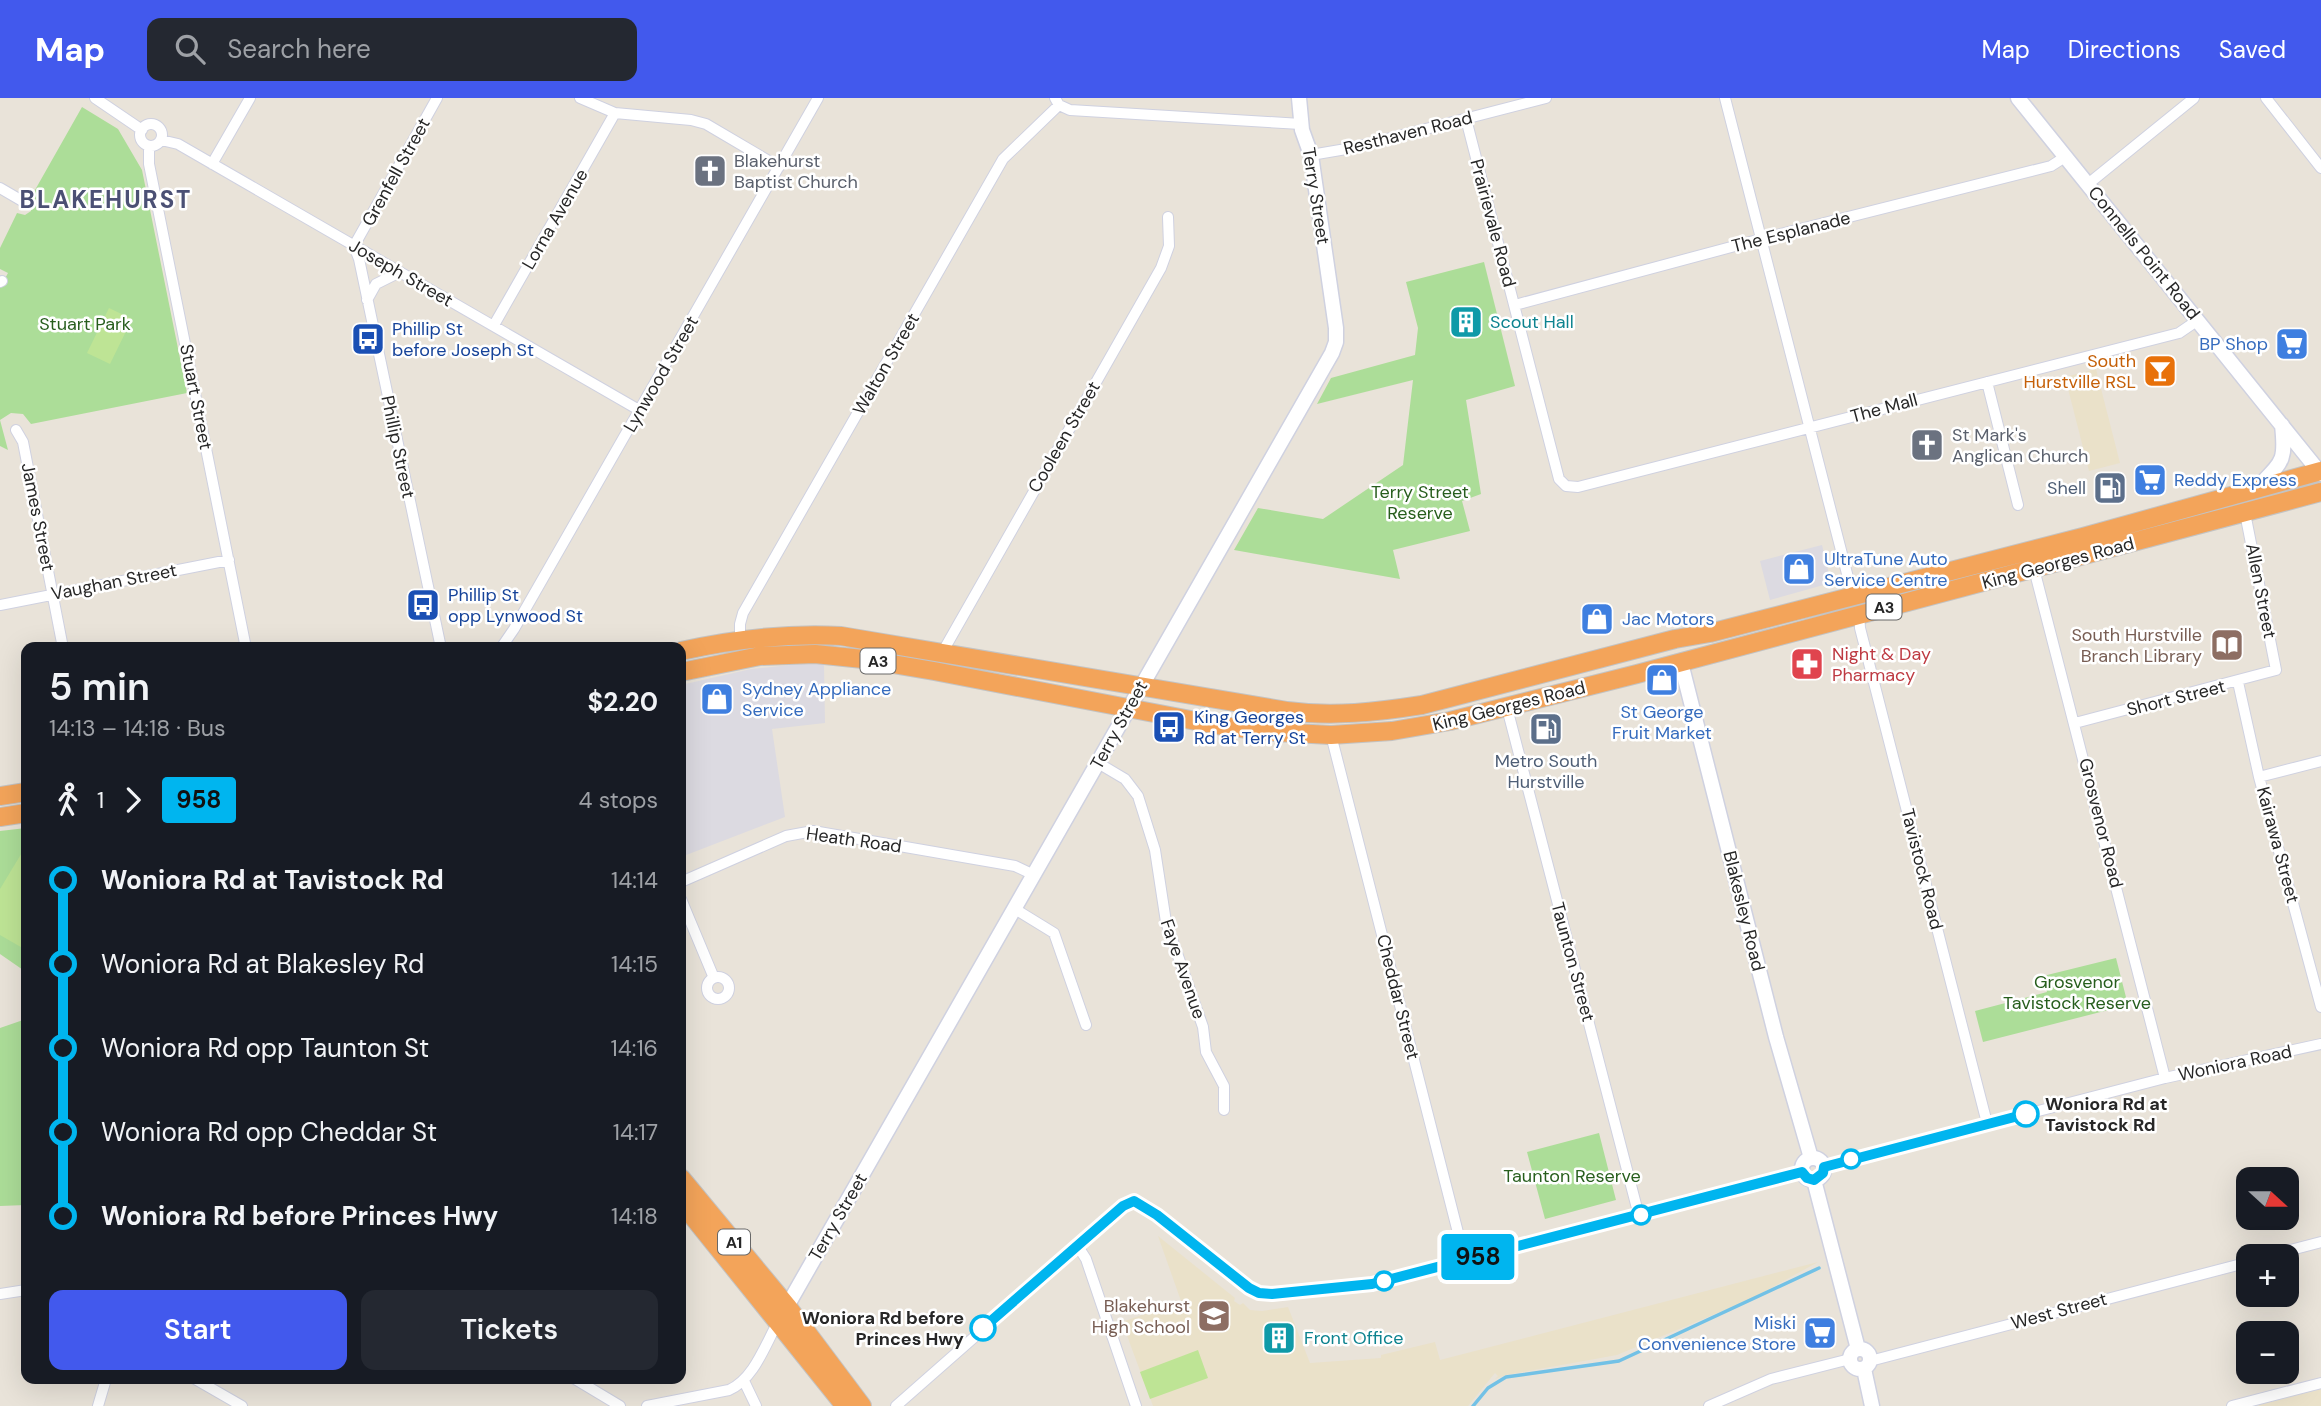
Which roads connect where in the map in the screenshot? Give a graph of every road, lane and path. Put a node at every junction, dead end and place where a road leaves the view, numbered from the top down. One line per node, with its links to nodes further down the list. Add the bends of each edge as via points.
1 (95, 98): 17 (street)
2 (250, 98): 22 (street)
3 (437, 98): 30 (street, Grenfell Street)
4 (580, 98): 14 (street)
5 (818, 98): 23 (street, Lynwood Street)
6 (1299, 98): 16 (street, Terry Street)
7 (1546, 98): 13 (street, Resthaven Road)
8 (1724, 98): 29 (street, Tavistock Road)
9 (2018, 98): 21 (street, Connells Point Road)
10 (2194, 98): 25 (street)
11 (2266, 98): 24 (street)
12 (1057, 101): 16 (street, via 1070,110); 53 (street, Walton Street, via 1003,159 743,613)
13 (1526, 101): 15 (street, Resthaven Road)
14 (615, 113): 23 (street, via 706,124); 35 (street, Lorna Avenue)
15 (1466, 119): 20 (street, Resthaven Road); 33 (street, Prairievale Road)
16 (1301, 124): 20 (street, Terry Street)
17 (142, 130): 18 (street, via 155,125); 19 (street, via 141,140)
18 (162, 140): 19 (street); 22 (street, Joseph Street)
19 (149, 146): 47 (street, Stuart Street)
20 (1311, 155): 65 (street, Terry Street, via 1336,328 1334,347)
21 (2065, 157): 25 (street, Connells Point Road); 29 (street, The Esplanade, via 2051,166)
22 (212, 164): 30 (street, Joseph Street)
23 (779, 167): 37 (street, Lynwood Street)
24 (2321, 169)
25 (2088, 184): 34 (street, Connells Point Road)
26 (0, 188): 27 (street)
27 (24, 202)
28 (1168, 217): 59 (street, Cooleen Street, via 1166,258)
29 (1761, 239): 33 (street, The Esplanade); 39 (street, Tavistock Road)
30 (354, 246): 31 (street, Joseph Street); 32 (street, Phillip Street)
31 (400, 272): 32 (street, via 376,284); 35 (street, Joseph Street)
32 (367, 300): 56 (street, Phillip Street)
33 (1515, 305): 42 (street, Prairievale Road, via 1559,479)
34 (2198, 320): 36 (street, The Mall, via 2179,333); 38 (street, Connells Point Road)
35 (494, 325): 37 (street, Joseph Street)
36 (1987, 382): 39 (street, The Mall); 45 (street)
37 (639, 410): 57 (street, Lynwood Street)
38 (2282, 424): 41 (street, Connells Point Road); 43 (street, via 2285,452 2279,466)
39 (1809, 428): 42 (street, The Mall, via 1578,487); 51 (street, Tavistock Road)
40 (16, 430): 49 (street, James Street, via 23,442)
41 (2320, 472): 43 (highway, King Georges Road / A3)
42 (1566, 486)
43 (2258, 487): 51 (highway, King Georges Road / A3)
44 (2321, 492): 46 (highway, King Georges Road / A3)
45 (2018, 505)
46 (2245, 513): 48 (highway, King Georges Road / A3); 62 (street, Allen Street)
47 (229, 560): 49 (street, Vaughan Street); 55 (street, Stuart Street)
48 (2034, 569): 51 (highway, King Georges Road / A3); 68 (street, Grosvenor Road)
49 (52, 595): 50 (street, Vaughan Street); 54 (street, James Street)
50 (0, 605)
51 (1856, 605): 52 (highway, King Georges Road / A3); 61 (highway, King Georges Road / A3, via 1832,623); 87 (street, Tavistock Road)
52 (1710, 633): 60 (highway, King Georges Road / A3); 61 (highway, via 1684,654)
53 (740, 639): 58 (highway, King Georges Road / A3); 59 (highway, King Georges Road / A3, via 841,636)
54 (62, 642)
55 (245, 642)
56 (440, 642)
57 (505, 642)
58 (686, 650)
59 (942, 653): 65 (highway, King Georges Road / A3)
60 (1616, 657): 61 (highway, via 1633,661 1663,654); 65 (highway, King Georges Road / A3, via 1422,705 1340,715)
61 (1681, 663): 67 (highway, King Georges Road / A3); 88 (street, Blakesley Road)
62 (2276, 670): 64 (street, Short Street)
63 (686, 671): 66 (highway, King Georges Road / A3, via 760,656 816,654)
64 (2238, 682): 68 (street, Short Street); 72 (street, Kairawa Street)
65 (1140, 687): 66 (street, Terry Street)
66 (1129, 708): 69 (highway, King Georges Road / A3, via 1222,726); 71 (street, Terry Street)
67 (1507, 708): 69 (highway, King Georges Road / A3, via 1412,728); 93 (street, Taunton Street)
68 (2075, 723): 85 (street, Grosvenor Road)
69 (1331, 734): 97 (street, Cheddar Street)
70 (2321, 761): 72 (street)
71 (1098, 763): 77 (street, Terry Street); 86 (street, Faye Avenue, via 1125,779 1138,796 1155,850 1166,922 1203,1027 1206,1052 1224,1086)
72 (2259, 777): 82 (street, Kairawa Street)
73 (21, 793): 74 (highway)
74 (0, 796)
75 (21, 814): 76 (highway)
76 (0, 817)
77 (1034, 875): 78 (street, Heath Road, via 1015,866 813,831 786,836); 79 (street, Terry Street)
78 (686, 880)
79 (1015, 909): 83 (street, via 1054,933); 101 (street, Terry Street)
80 (686, 911): 81 (street)
81 (714, 978)
82 (2321, 1007)
83 (1087, 1024)
84 (2321, 1044): 85 (street, Woniora Road)
85 (2165, 1078): 87 (street, Woniora Road)
86 (1224, 1110)
87 (1987, 1124): 89 (street, Woniora Road)
88 (1811, 1158): 89 (street); 90 (street, via 1803,1163)
89 (1824, 1167): 90 (street, via 1823,1173)
90 (1808, 1176): 93 (street); 103 (street)
91 (686, 1184): 101 (highway, A1)
92 (686, 1208): 102 (highway, A1)
93 (1639, 1216): 97 (street)
94 (2321, 1242): 96 (street)
95 (1077, 1245): 97 (street, via 1134,1201 1249,1288 1266,1295 1372,1284); 117 (street); 118 (street, via 1086,1259)
96 (2299, 1248)
97 (1465, 1260)
98 (2236, 1266): 104 (street, West Street)
99 (21, 1291): 100 (street)
100 (0, 1294)
101 (787, 1306): 102 (street, Terry Street); 116 (highway, A1)
102 (778, 1322): 105 (street); 115 (highway, A1)
103 (1854, 1354): 104 (street, via 1854,1368); 119 (street, via 1771,1379)
104 (1867, 1365): 120 (street)
105 (744, 1381): 113 (street, via 729,1390); 114 (street)
106 (2321, 1382): 121 (street)
107 (105, 1384): 110 (street)
108 (204, 1384): 111 (street)
109 (583, 1384): 112 (street)
110 (98, 1406)
111 (242, 1406)
112 (620, 1406)
113 (648, 1406)
114 (756, 1406)
115 (845, 1406)
116 (862, 1406)
117 (896, 1406)
118 (1136, 1406)
119 (1709, 1406)
120 (1872, 1406)
121 (2232, 1406)

